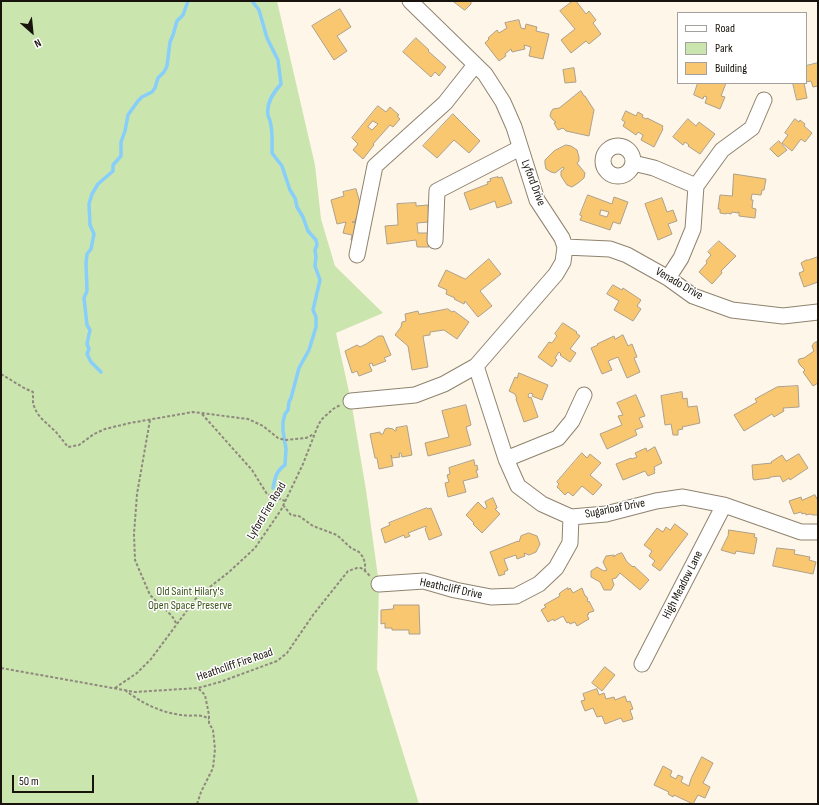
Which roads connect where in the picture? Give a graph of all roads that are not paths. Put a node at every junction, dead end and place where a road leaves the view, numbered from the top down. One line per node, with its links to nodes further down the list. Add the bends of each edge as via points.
1 (410, 1): 2 (street, Lyford Drive)
2 (475, 65): 4 (street, Lyford Drive, via 503,102); 9 (street, via 445,103 376,166)
3 (764, 100): 6 (street, via 752,128 722,150)
4 (520, 148): 7 (street, via 437,191); 8 (street, Lyford Drive, via 537,200 562,238)
5 (633, 163): 6 (street, via 654,168)
6 (696, 186): 10 (street, via 693,229 681,258)
7 (434, 241)
8 (565, 247): 10 (street, Venado Drive, via 610,249 628,255); 12 (street, via 563,262 556,274)
9 (358, 255)
10 (668, 278): 11 (street, Venado Drive, via 693,296 732,310 783,316)
11 (818, 312)
12 (476, 366): 14 (street, via 444,384 415,396); 15 (street, Sugarloaf Drive)
13 (584, 395): 15 (street, via 572,421 558,438)
14 (351, 401)
15 (506, 459): 17 (street, Sugarloaf Drive, via 518,486 542,504)
16 (724, 506): 17 (street, Sugarloaf Drive, via 683,497 606,514); 18 (street, Sugarloaf Drive, via 802,532); 20 (street, High Meadow Lane)
17 (571, 517): 19 (street, Heathcliff Drive, via 570,543 556,568 539,584 516,596 491,597 424,581)
18 (818, 532)
19 (379, 584)
20 (642, 664)

